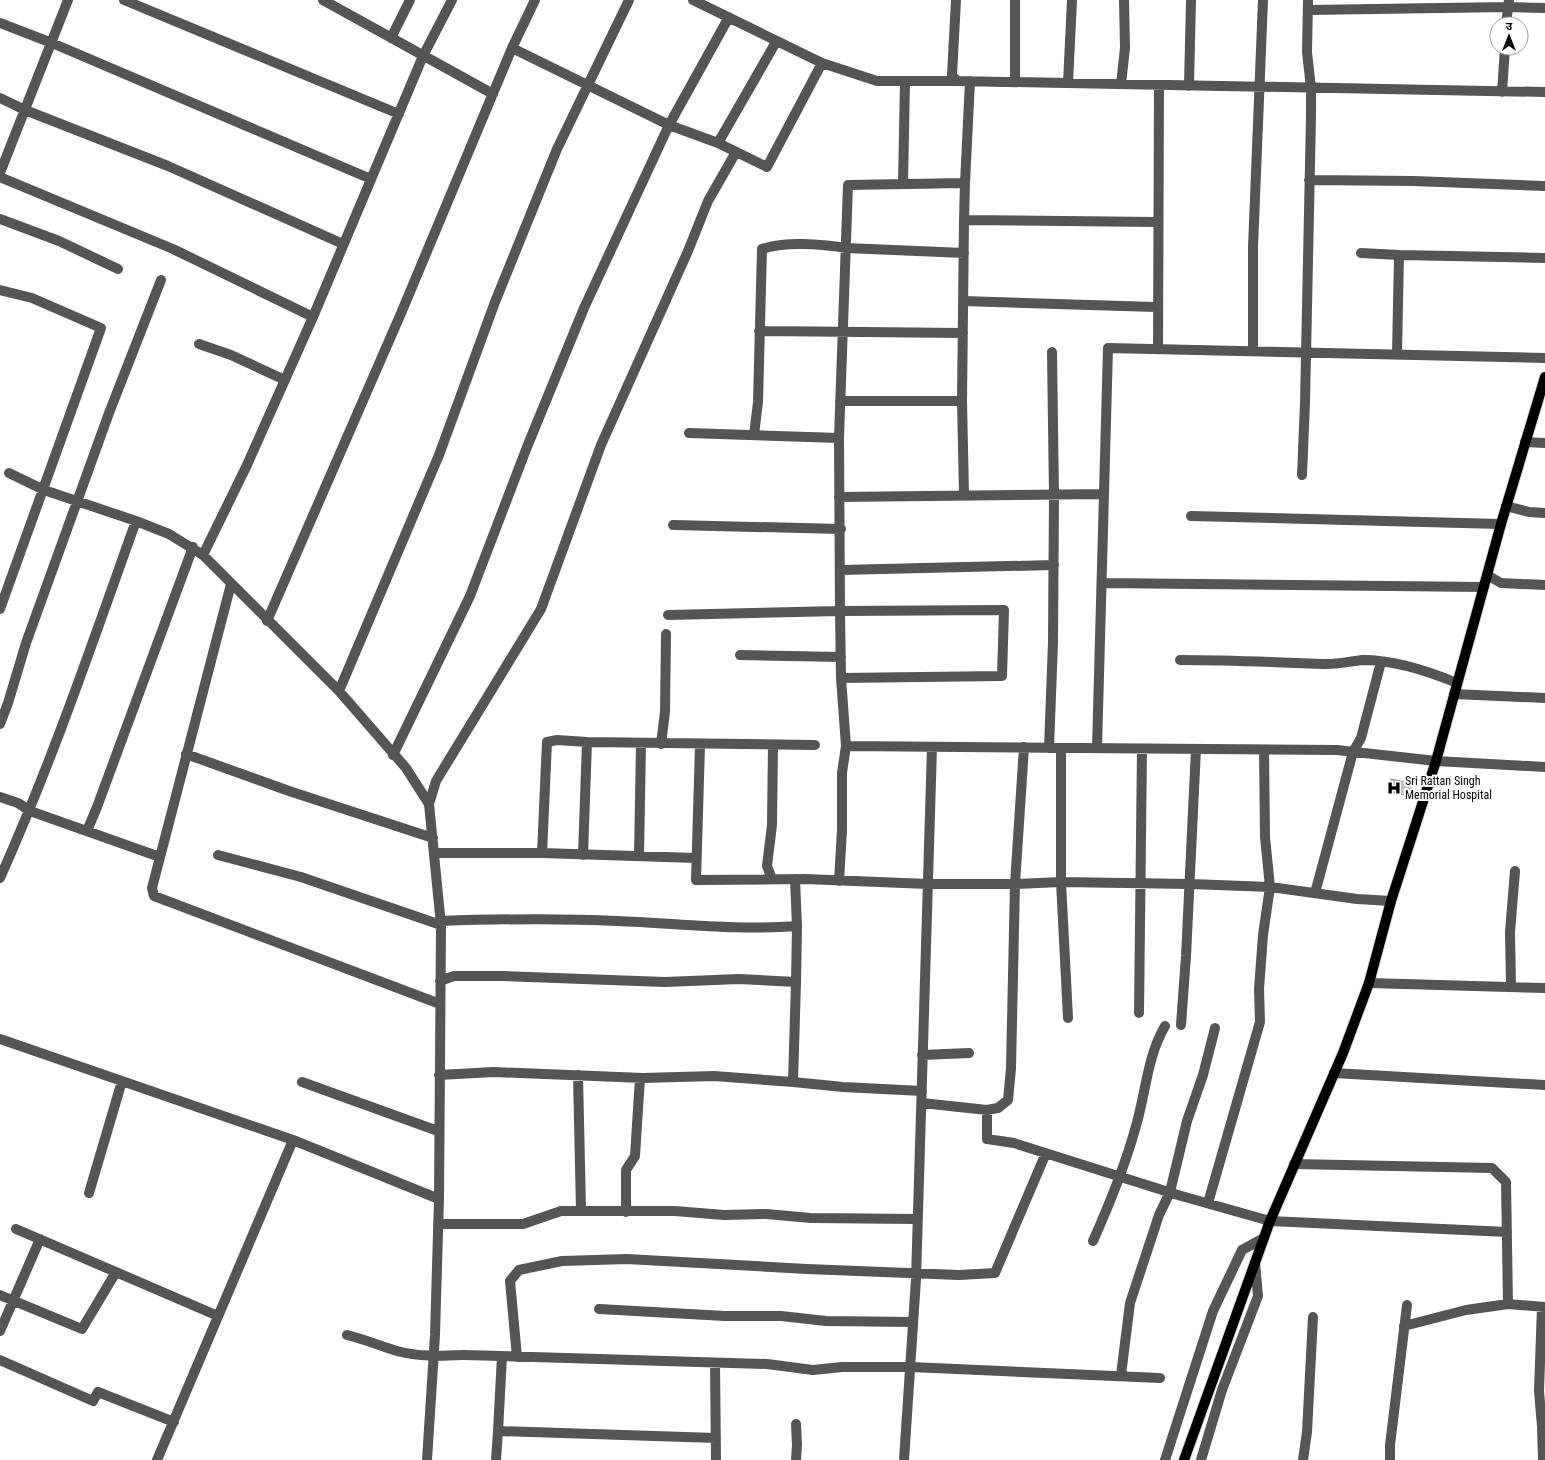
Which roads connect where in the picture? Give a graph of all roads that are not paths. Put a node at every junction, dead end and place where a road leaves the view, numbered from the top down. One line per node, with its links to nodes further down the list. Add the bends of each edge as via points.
1 (68, 0): 22 (street)
2 (124, 0): 44 (street)
3 (410, 0): 21 (street)
4 (452, 0): 25 (street)
5 (535, 0): 24 (street)
6 (629, 0): 33 (street)
7 (693, 0): 19 (street)
8 (956, 0): 29 (street, via 952,75)
9 (1016, 0): 31 (street)
10 (1072, 0): 32 (street)
11 (1124, 0): 34 (street)
12 (1191, 0): 36 (street)
13 (1263, 0): 37 (street)
14 (329, 2): 21 (street)
15 (1508, 4): 16 (street); 17 (street); 18 (street)
16 (1308, 5): 38 (street, via 1307,52)
17 (1545, 8)
18 (1507, 16)
19 (729, 17): 23 (street); 45 (street)
20 (0, 23): 22 (street)
21 (391, 38): 25 (street)
22 (52, 42): 43 (street); 50 (street)
23 (776, 42): 27 (street); 46 (street)
24 (512, 48): 33 (street); 41 (street)
25 (423, 56): 41 (street); 44 (street)
26 (1504, 56): 39 (street)
27 (822, 63): 28 (street, via 877,80); 47 (street, via 767,167)
28 (905, 80): 29 (street); 53 (street)
29 (957, 80): 30 (street)
30 (970, 81): 31 (street); 52 (street)
31 (1016, 82): 32 (street)
32 (1068, 83): 34 (street)
33 (588, 84): 45 (street); 124 (street, via 556,149 495,302 439,455)
34 (1121, 84): 35 (street)
35 (1159, 85): 36 (street); 57 (street)
36 (1189, 86): 37 (street)
37 (1261, 87): 38 (street); 75 (street, via 1253,247)
38 (1311, 88): 39 (street); 51 (street)
39 (1502, 92): 40 (street)
40 (1545, 92)
41 (493, 94): 116 (street)
42 (0, 98): 43 (street)
43 (25, 110): 48 (street); 58 (street, via 168,166)
44 (399, 114): 50 (street)
45 (669, 125): 46 (street); 145 (street, via 584,308 470,596)
46 (718, 143): 47 (street)
47 (736, 152): 149 (street, via 708,201 600,445 541,608 436,781)
48 (0, 173)
49 (0, 177): 69 (street, via 173,249)
50 (371, 179): 58 (street)
51 (1309, 180): 54 (street); 77 (street)
52 (965, 183): 53 (street); 56 (street)
53 (903, 184): 59 (street, via 848,185)
54 (1545, 186)
55 (0, 219): 64 (street)
56 (964, 220): 57 (street); 60 (street)
57 (1157, 222): 68 (street)
58 (344, 244): 69 (street)
59 (846, 248): 60 (street); 70 (street, via 773,245 762,249); 71 (street)
60 (964, 253): 67 (street)
61 (1361, 253): 62 (street)
62 (1399, 255): 63 (street); 78 (street)
63 (1545, 258)
64 (118, 268)
65 (161, 280): 96 (street)
66 (0, 290): 91 (street, via 32,298 101,328)
67 (963, 301): 68 (street); 72 (street)
68 (1156, 307): 74 (street)
69 (313, 317): 81 (street)
70 (759, 331): 71 (street); 85 (street, via 758,402)
71 (842, 331): 72 (street); 82 (street)
72 (963, 333): 83 (street)
73 (199, 344): 81 (street, via 231,355)
74 (1158, 350): 75 (street); 93 (street, via 1108,348)
75 (1253, 351): 77 (street)
76 (1052, 352): 92 (street)
77 (1305, 352): 78 (street); 90 (street)
78 (1397, 354): 79 (street)
79 (1545, 358)
80 (1545, 377): 87 (main road)
81 (285, 380): 105 (street)
82 (840, 401): 83 (street); 86 (street)
83 (962, 401): 94 (street)
84 (689, 433): 85 (street)
85 (754, 435): 86 (street)
86 (839, 438): 95 (street)
87 (1525, 442): 88 (street); 97 (main road)
88 (1545, 443)
89 (9, 473): 91 (street)
90 (1302, 475)
91 (44, 490): 96 (street); 113 (street)
92 (1054, 494): 93 (street); 94 (street); 106 (street)
93 (1104, 494): 109 (street)
94 (964, 495): 95 (street)
95 (839, 496): 103 (street)
96 (78, 501): 100 (street); 127 (street, via 26,643)
97 (1506, 506): 98 (street); 101 (main road)
98 (1545, 513)
99 (1191, 516): 101 (street)
100 (136, 521): 104 (street); 150 (street)
101 (1501, 524): 108 (main road)
102 (673, 525): 103 (street)
103 (841, 528): 107 (street)
104 (193, 547): 105 (street); 151 (street)
105 (203, 555): 110 (street)
106 (1054, 565): 107 (street); 137 (street)
107 (840, 570): 114 (street)
108 (1487, 575): 111 (street, via 1501,583); 112 (main road)
109 (1102, 583): 112 (street); 139 (street)
110 (231, 584): 116 (street); 144 (street)
111 (1545, 585)
112 (1484, 587): 123 (main road)
113 (0, 609)
114 (840, 611): 115 (street); 119 (street); 122 (street, via 1004,610 1002,676)
115 (668, 615)
116 (267, 621): 124 (street)
117 (666, 634): 130 (street, via 665,712)
118 (740, 656): 119 (street)
119 (841, 657): 122 (street)
120 (1180, 660): 121 (street, via 1327,664 1363,660)
121 (1381, 662): 123 (street, via 1431,673); 143 (street, via 1361,738)
122 (841, 678): 134 (street)
123 (1457, 683): 125 (main road)
124 (339, 692): 145 (street)
125 (1454, 694): 126 (street); 146 (main road)
126 (1545, 698)
127 (0, 724)
128 (587, 742): 129 (street); 154 (street, via 547,742); 156 (street)
129 (642, 743): 130 (street); 157 (street)
130 (661, 744): 131 (street)
131 (700, 745): 132 (street); 159 (street)
132 (773, 745): 133 (street); 162 (street, via 772,825 767,866)
133 (815, 745)
134 (846, 746): 135 (street); 164 (street, via 842,773)
135 (932, 747): 136 (street); 166 (street)
136 (1024, 747): 137 (street); 167 (street)
137 (1049, 748): 138 (street)
138 (1061, 748): 139 (street); 165 (street)
139 (1097, 748): 140 (street)
140 (1142, 749): 141 (street); 168 (street)
141 (1196, 749): 142 (street); 169 (street)
142 (1264, 750): 143 (street); 170 (street, via 1265,836)
143 (1353, 752): 146 (street); 171 (street)
144 (186, 754): 152 (street, via 288,791); 158 (street)
145 (393, 754): 149 (street, via 406,768)
146 (1436, 761): 147 (street); 172 (main road)
147 (1545, 767)
148 (0, 797): 150 (street)
149 (429, 804): 152 (street)
150 (30, 811): 151 (street); 161 (street)
151 (87, 831): 158 (street)
152 (433, 838): 153 (street)
153 (434, 853): 154 (street); 173 (street)
154 (542, 853): 156 (street)
155 (218, 855): 173 (street, via 301,878)
156 (583, 855): 157 (street)
157 (639, 856): 159 (street)
158 (160, 857): 180 (street, via 152,888 154,896)
159 (696, 858): 162 (street, via 696,880)
160 (1515, 871): 178 (street, via 1510,932)
161 (0, 878)
162 (772, 880): 163 (street)
163 (795, 880): 164 (street); 174 (street)
164 (839, 881): 166 (street)
165 (1061, 882): 167 (street); 168 (street); 182 (street)
166 (928, 884): 167 (street); 188 (street)
167 (1015, 884): 199 (street, via 1008,1100 998,1108)
168 (1140, 884): 169 (street); 181 (street)
169 (1190, 884): 170 (street); 183 (street)
170 (1270, 887): 171 (street); 208 (street, via 1259,989 1260,1022)
171 (1315, 893): 172 (street)
172 (1391, 901): 177 (main road)
173 (441, 923): 174 (street, via 490,920 615,921 714,926); 175 (street)
174 (796, 926): 176 (street)
175 (440, 980): 176 (street, via 454,976 503,976 665,982 739,979); 180 (street)
176 (796, 982): 195 (street)
177 (1369, 983): 178 (street); 189 (main road)
178 (1511, 987): 179 (street)
179 (1545, 988)
180 (440, 1004): 190 (street)
181 (1138, 1013)
182 (1068, 1018)
183 (1181, 1025)
184 (1165, 1026): 204 (street, via 1157,1039 1145,1079 1137,1125)
185 (1215, 1028): 205 (street, via 1203,1075 1187,1121)
186 (0, 1039): 193 (street)
187 (969, 1053): 188 (street)
188 (922, 1055): 197 (street)
189 (1334, 1073): 196 (street); 203 (main road)
190 (439, 1075): 191 (street, via 494,1072); 200 (street)
191 (578, 1075): 192 (street); 209 (street)
192 (640, 1078): 195 (street, via 714,1076); 210 (street, via 635,1156 626,1170)
193 (122, 1081): 201 (street); 206 (street)
194 (302, 1082): 200 (street)
195 (793, 1082): 197 (street)
196 (1545, 1085)
197 (922, 1091): 198 (street)
198 (922, 1103): 199 (street); 211 (street)
199 (987, 1110): 202 (street, via 987,1139 1014,1143)
200 (438, 1131): 207 (street)
201 (293, 1140): 207 (street); 228 (street)
202 (1046, 1153): 204 (street); 221 (street, via 995,1273 959,1275)
203 (1294, 1164): 212 (main road); 215 (street, via 1492,1168 1506,1182)
204 (1121, 1177): 205 (street); 218 (street)
205 (1170, 1192): 208 (street); 240 (street, via 1159,1215 1130,1303)
206 (89, 1193)
207 (438, 1199): 213 (street)
208 (1208, 1203): 212 (street)
209 (581, 1211): 210 (street); 213 (street, via 561,1210 523,1224)
210 (626, 1212): 211 (street, via 675,1210 724,1215)
211 (917, 1219): 221 (street)
212 (1270, 1221): 215 (street); 216 (main road)
213 (438, 1224): 235 (street)
214 (16, 1229): 217 (street)
215 (1508, 1232): 224 (street)
216 (1264, 1238): 219 (main road); 252 (street, via 1242,1250 1212,1311)
217 (40, 1239): 220 (street); 223 (street)
218 (1093, 1241)
219 (1255, 1263): 253 (main road); 254 (street, via 1258,1296 1222,1390)
220 (116, 1272): 223 (street, via 82,1330); 228 (street)
221 (916, 1272): 230 (street); 236 (street, via 627,1259 562,1261 519,1270 510,1281)
222 (0, 1295): 223 (street)
223 (13, 1300): 232 (street)
224 (1508, 1304): 226 (street); 231 (street, via 1466,1310)
225 (1406, 1305): 231 (street)
226 (1543, 1307): 257 (street, via 1539,1391)
227 (599, 1309): 230 (street)
228 (218, 1316): 242 (street)
229 (1313, 1317): 255 (street, via 1307,1432)
230 (913, 1322): 239 (street)
231 (1404, 1326): 256 (street)
232 (0, 1331)
233 (347, 1335): 235 (street, via 397,1351)
234 (502, 1356): 235 (street); 236 (street); 244 (street)
235 (434, 1357): 247 (street)
236 (517, 1357): 238 (street)
237 (0, 1360): 242 (street, via 93,1401 98,1392)
238 (716, 1363): 239 (street, via 767,1364 813,1370 842,1367); 245 (street)
239 (911, 1367): 240 (street); 251 (street)
240 (1121, 1375): 241 (street)
241 (1160, 1378)
242 (174, 1422): 246 (street)
243 (796, 1424): 250 (street)
244 (498, 1431): 245 (street); 248 (street)
245 (716, 1438): 249 (street)
246 (157, 1460)
247 (427, 1460)
248 (496, 1460)
249 (716, 1460)
250 (796, 1460)
251 (904, 1460)
252 (1165, 1460)
253 (1184, 1460)
254 (1201, 1460)
255 (1303, 1460)
256 (1390, 1460)
257 (1543, 1460)

